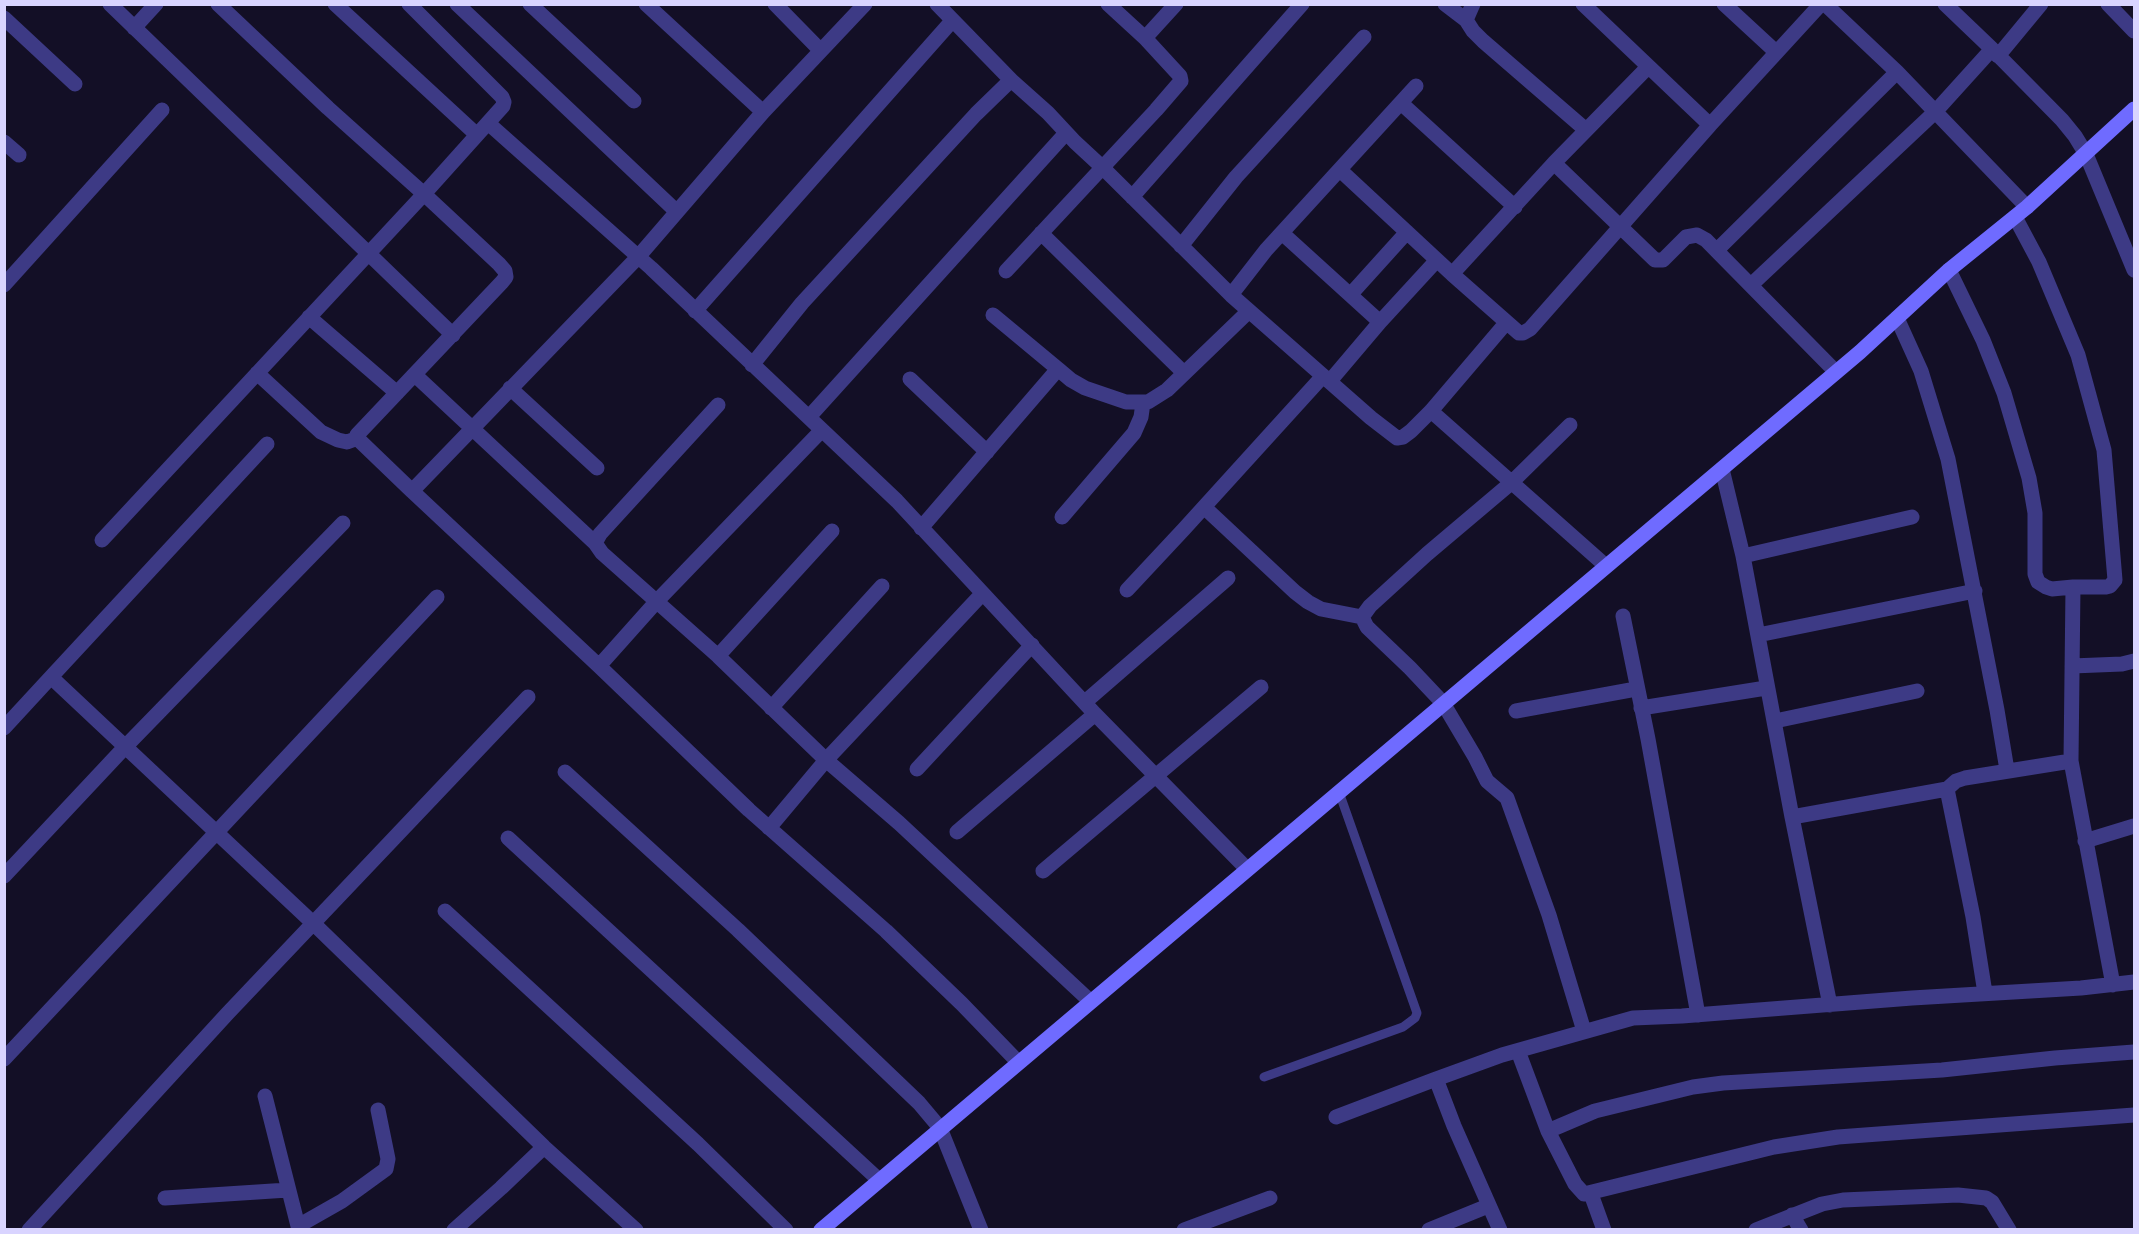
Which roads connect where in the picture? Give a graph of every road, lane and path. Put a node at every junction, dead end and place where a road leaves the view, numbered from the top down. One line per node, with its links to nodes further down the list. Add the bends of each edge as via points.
1 (110, 4): 26 (street)
2 (156, 4): 26 (street)
3 (218, 4): 55 (street)
4 (334, 4): 48 (street)
5 (409, 4): 44 (street, via 502,97 503,106)
6 (457, 4): 58 (street)
7 (530, 4): 38 (street)
8 (646, 4): 42 (street)
9 (776, 4): 30 (street)
10 (865, 4): 30 (street)
11 (937, 4): 25 (street)
12 (1108, 4): 29 (street)
13 (1176, 4): 29 (street)
14 (1302, 4): 56 (street)
15 (1445, 4): 24 (street)
16 (1473, 4): 24 (street)
17 (1583, 4): 33 (street)
18 (1724, 4): 31 (street)
19 (1823, 4): 31 (street); 34 (street)
20 (1945, 4): 32 (street)
21 (2042, 4): 32 (street)
22 (2108, 4): 27 (street)
23 (4, 18): 36 (street)
24 (1466, 20): 46 (street, via 1483,41)
25 (952, 21): 35 (street); 78 (street)
26 (134, 28): 67 (street)
27 (2134, 31)
28 (1364, 37): 65 (street, via 1236,177)
29 (1145, 38): 53 (street, via 1180,76 1180,81)
30 (820, 50): 42 (street)
31 (1776, 52): 45 (street)
32 (1995, 52): 43 (street); 50 (street, via 2062,120)
33 (1648, 67): 45 (street); 46 (street)
34 (1897, 72): 43 (street); 66 (street)
35 (1011, 80): 47 (street); 86 (street, via 802,303)
36 (75, 84)
37 (1416, 86): 39 (street)
38 (634, 101)
39 (1401, 103): 54 (street); 57 (street)
40 (2134, 109): 50 (street)
41 (162, 110): 74 (street)
42 (763, 112): 58 (street)
43 (1935, 112): 59 (street); 75 (street)
44 (488, 123): 48 (street); 68 (street)
45 (1710, 125): 60 (street)
46 (1586, 130): 52 (street)
47 (1066, 133): 53 (street); 99 (street)
48 (477, 135): 55 (street)
49 (4, 142): 51 (street)
50 (2086, 153): 59 (street); 64 (street)
51 (19, 155)
52 (1554, 163): 57 (street); 60 (street)
53 (1102, 167): 56 (street); 62 (street)
54 (1340, 170): 61 (street); 63 (street)
55 (424, 194): 67 (street); 85 (street, via 506,274)
56 (1132, 197): 65 (street)
57 (1515, 207): 73 (street)
58 (676, 211): 68 (street)
59 (2021, 212): 70 (street); 122 (street, via 2078,356 2104,450 2115,580 2106,587)
60 (1620, 226): 66 (street, via 1659,261 1686,237 1694,235); 84 (street, via 1526,332 1519,333)
61 (1407, 232): 69 (street); 76 (street)
62 (1041, 233): 72 (street); 90 (street)
63 (1282, 233): 76 (street); 77 (street)
64 (2128, 240): 71 (street)
65 (1180, 246): 77 (street)
66 (1717, 250): 75 (street)
67 (368, 254): 81 (street); 85 (street)
68 (638, 257): 78 (street); 94 (street)
69 (1437, 260): 73 (street); 83 (street)
70 (1949, 270): 82 (street); 122 (street, via 2004,393 2029,478 2038,582 2052,589)
71 (2134, 270)
72 (1005, 271)
73 (1452, 274): 84 (street)
74 (4, 285)
75 (1751, 285): 88 (street)
76 (1351, 294): 83 (street)
77 (1231, 295): 79 (street)
78 (695, 311): 86 (street)
79 (1249, 311): 90 (street); 93 (street)
80 (993, 315): 87 (street)
81 (309, 317): 89 (street); 95 (street)
82 (1897, 318): 88 (street); 124 (street, via 1921,371 1945,448)
83 (1380, 322): 93 (street)
84 (1506, 323): 98 (street)
85 (453, 335): 91 (street)
86 (752, 365): 99 (street)
87 (1058, 369): 96 (street, via 1086,388 1126,402); 105 (street)
88 (1836, 372): 107 (street)
89 (257, 373): 103 (street, via 321,432 347,442); 116 (street)
90 (1184, 373): 96 (street, via 1157,398)
91 (415, 375): 95 (street); 101 (street)
92 (910, 379): 105 (street)
93 (1326, 379): 98 (street, via 1397,438 1412,431); 110 (street)
94 (510, 388): 101 (street); 106 (street)
95 (397, 393): 103 (street)
96 (1143, 403): 111 (street, via 1134,432)
97 (718, 405): 117 (street)
98 (1431, 411): 108 (street)
99 (809, 417): 102 (street)
100 (1570, 425): 108 (street)
101 (472, 428): 109 (street); 117 (street)
102 (822, 430): 114 (street); 127 (street)
103 (357, 438): 109 (street)
104 (267, 444): 136 (street)
105 (987, 452): 114 (street)
106 (597, 468)
107 (1722, 469): 118 (street); 119 (street)
108 (1511, 483): 119 (street); 129 (street, via 1427,554)
109 (411, 491): 134 (street)
110 (1204, 507): 123 (street); 129 (street, via 1308,602)
111 (1062, 517)
112 (1912, 517): 118 (street)
113 (343, 523): 149 (street)
114 (921, 528): 125 (street)
115 (832, 531): 132 (street)
116 (102, 540)
117 (595, 543): 127 (street)
118 (1743, 556): 130 (street)
119 (1606, 566): 142 (street)
120 (1227, 578): 144 (street)
121 (882, 586): 143 (street)
122 (2073, 586): 135 (street)
123 (1127, 590)
124 (1975, 591): 130 (street); 153 (street)
125 (982, 594): 131 (street); 150 (street)
126 (437, 597): 162 (street)
127 (657, 601): 132 (street); 134 (street)
128 (1623, 616): 139 (street)
129 (1362, 617): 142 (street)
130 (1758, 635): 138 (street)
131 (1032, 645): 144 (street); 152 (street)
132 (718, 656): 143 (street)
133 (2134, 661): 135 (street)
134 (599, 666): 160 (street)
135 (2072, 666): 151 (street)
136 (51, 677): 148 (street); 149 (street)
137 (1261, 687): 155 (street)
138 (1767, 688): 145 (street); 147 (street)
139 (1636, 689): 145 (street); 146 (street)
140 (1917, 691): 147 (street)
141 (528, 697): 169 (street)
142 (1443, 703): 157 (street); 176 (street, via 1487,781 1507,798 1549,915)
143 (771, 708): 150 (street)
144 (1090, 708): 155 (street); 161 (street)
145 (1641, 708): 175 (street)
146 (1516, 711)
147 (1775, 721): 158 (street)
148 (4, 728)
149 (125, 747): 162 (street); 167 (street)
150 (826, 760): 160 (street); 173 (street)
151 (2071, 761): 153 (street); 164 (street)
152 (917, 769)
153 (2007, 770): 156 (street, via 1965,778)
154 (565, 772): 187 (street, via 801,989)
155 (1155, 776): 165 (street); 166 (street)
156 (1947, 789): 158 (street); 172 (street)
157 (1338, 792): 165 (street); 181 (lane, via 1417,1013 1402,1027)
158 (1792, 818): 174 (street)
159 (2134, 826): 164 (street)
160 (769, 828): 180 (street, via 886,931)
161 (957, 832)
162 (216, 833): 169 (street); 179 (street)
163 (508, 838): 190 (street)
164 (2085, 841): 171 (street)
165 (1247, 869): 173 (street)
166 (1043, 871)
167 (4, 876)
168 (445, 910): 202 (street)
169 (314, 924): 189 (street); 199 (street)
170 (2134, 982): 171 (street)
171 (2113, 985): 172 (street)
172 (1985, 993): 174 (street)
173 (1090, 1001): 180 (street)
174 (1830, 1005): 175 (street)
175 (1698, 1015): 176 (street, via 1633,1018)
176 (1584, 1031): 177 (street)
177 (1518, 1051): 182 (street); 188 (street)
178 (2134, 1052): 188 (street, via 1693,1087 1595,1111)
179 (4, 1059)
180 (1018, 1062): 187 (street)
181 (1264, 1077)
182 (1436, 1079): 186 (street); 195 (street)
183 (265, 1096): 191 (street)
184 (378, 1110): 198 (street, via 388,1159 386,1169)
185 (2134, 1115): 192 (street, via 1838,1137 1774,1147)
186 (1336, 1117)
187 (940, 1128): 190 (street); 204 (street)
188 (1548, 1131): 192 (street, via 1575,1184 1584,1194)
189 (544, 1147): 197 (street); 200 (street)
190 (879, 1180): 203 (street)
191 (288, 1191): 193 (street); 198 (street)
192 (1591, 1194): 208 (street)
193 (165, 1198)
194 (1270, 1198): 205 (street)
195 (1488, 1206): 206 (street); 207 (street)
196 (1792, 1215): 209 (street); 210 (street); 211 (street, via 1843,1200 1969,1196 1986,1198 1992,1203)
197 (618, 1224): 201 (street)
198 (299, 1228)
199 (29, 1230)
200 (454, 1230)
201 (636, 1230)
202 (786, 1230)
203 (821, 1230)
204 (981, 1230)
205 (1184, 1230)
206 (1429, 1230)
207 (1500, 1230)
208 (1604, 1230)
209 (1756, 1230)
210 (1801, 1230)
211 (2009, 1230)

